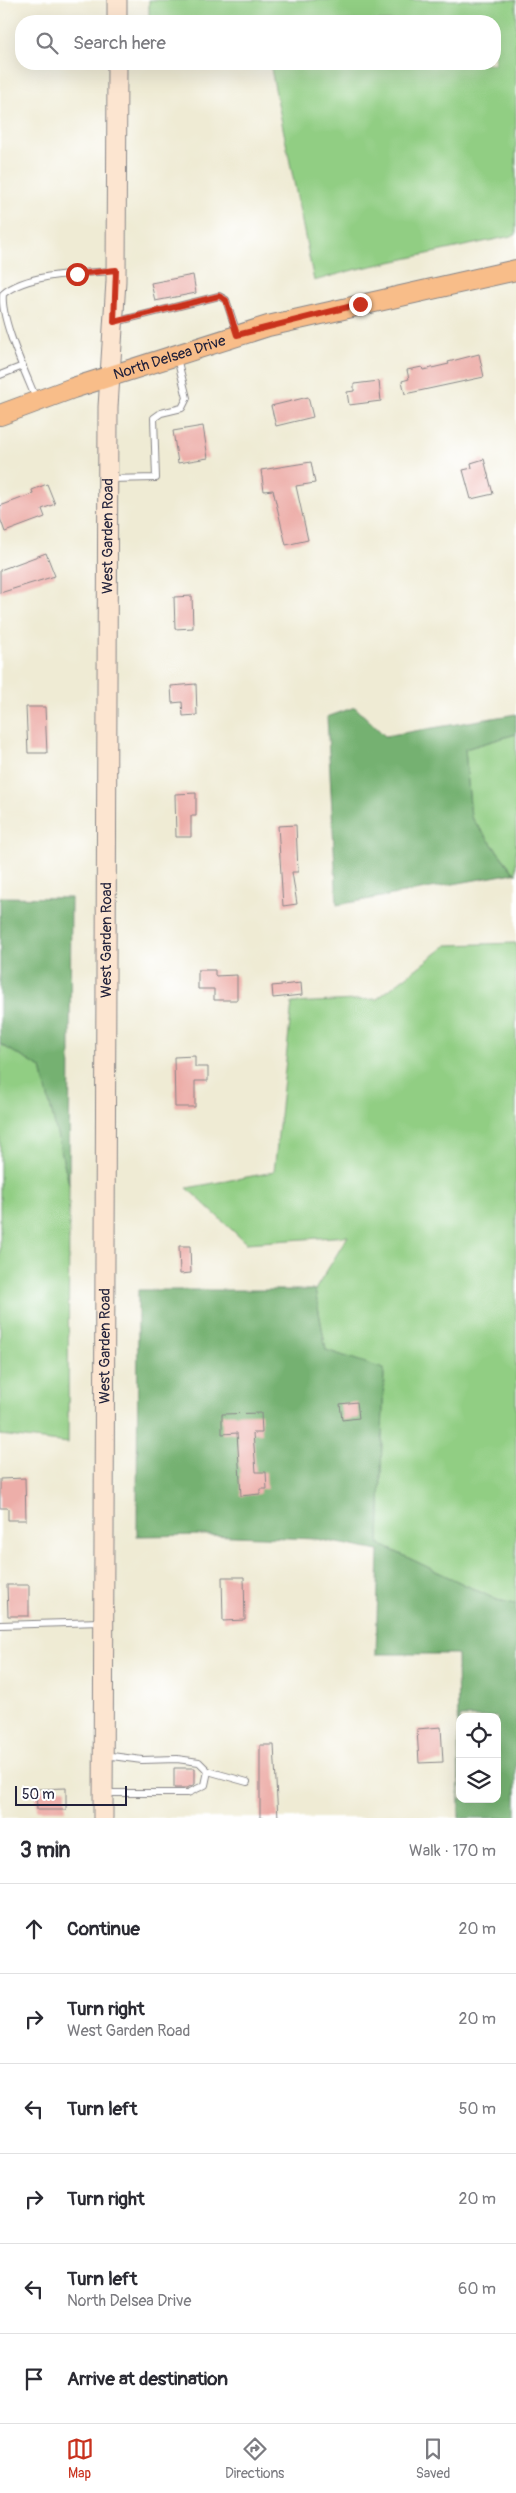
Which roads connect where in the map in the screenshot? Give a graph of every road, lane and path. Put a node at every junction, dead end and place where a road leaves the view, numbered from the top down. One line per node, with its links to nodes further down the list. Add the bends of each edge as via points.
1 (117, 0): 2 (main road)
2 (117, 15)
3 (117, 70): 4 (main road, West Garden Road)
4 (116, 270): 6 (lane, via 23,282); 7 (main road, West Garden Road)
5 (516, 270): 8 (main road, North Delsea Drive)
6 (2, 294): 10 (lane, via 4,319)
7 (114, 322): 8 (lane, via 219,296 226,300); 12 (main road, West Garden Road)
8 (237, 335): 9 (main road, North Delsea Drive)
9 (176, 354): 12 (main road, North Delsea Drive); 15 (lane, via 187,398 182,408 154,418 156,478)
10 (23, 366): 11 (lane); 13 (lane)
11 (0, 376)
12 (111, 376): 13 (main road, North Delsea Drive); 15 (main road, West Garden Road)
13 (37, 402): 14 (main road, North Delsea Drive)
14 (0, 416)
15 (108, 479): 16 (main road, West Garden Road)
16 (104, 1622): 17 (lane); 18 (main road, West Garden Road)
17 (0, 1625)
18 (103, 1755): 19 (lane, via 199,1762); 21 (main road, West Garden Road)
19 (208, 1771): 20 (lane); 21 (lane, via 205,1785 188,1793)
20 (247, 1782)
21 (103, 1794): 22 (main road, West Garden Road)
22 (103, 1818)

